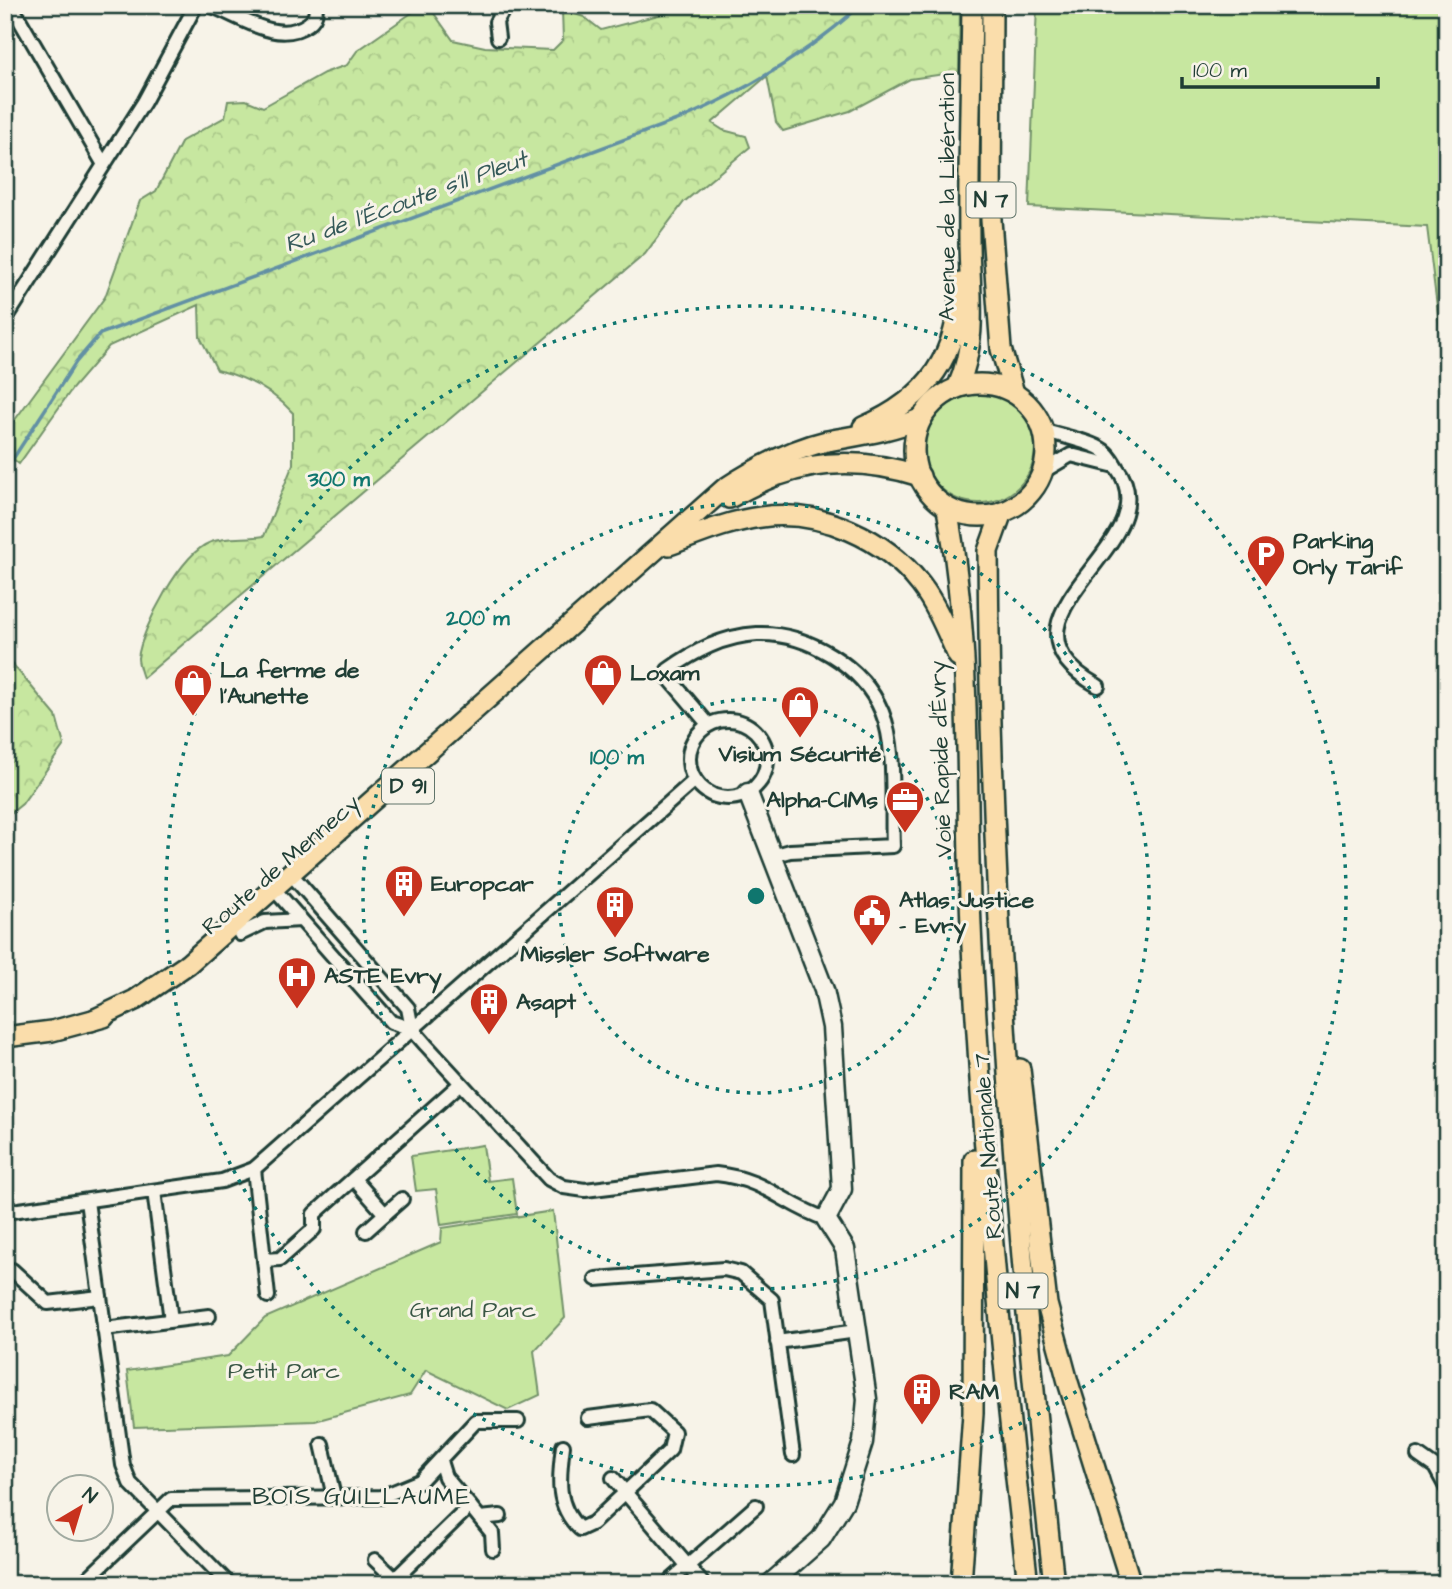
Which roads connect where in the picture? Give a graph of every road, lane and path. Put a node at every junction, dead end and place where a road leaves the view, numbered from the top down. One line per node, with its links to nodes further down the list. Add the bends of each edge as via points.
1 (11, 5): 11 (street)
2 (196, 5): 11 (street, via 144,102)
3 (209, 5): 9 (street)
4 (244, 5): 9 (street)
5 (316, 5): 9 (street, via 310,23 281,32)
6 (506, 5): 10 (street, via 496,22)
7 (972, 5): 12 (main road, Avenue de la Libération / N 7)
8 (992, 5): 15 (main road, Avenue de la Libération / N 7, via 991,220 1001,349)
9 (231, 12)
10 (498, 38)
11 (103, 163): 13 (street)
12 (968, 242): 14 (main road, Avenue de la Libération / N 7, via 971,343); 18 (main road, via 960,266 954,334 928,384 886,417)
13 (7, 313)
14 (958, 386): 15 (main road, via 996,385); 16 (main road)
15 (1014, 393): 17 (main road, via 1026,402)
16 (922, 418): 18 (main road, Route de Mennecy / D 91, via 897,428); 21 (main road, via 913,447)
17 (1043, 430): 19 (street, via 1107,452); 20 (main road)
18 (829, 441): 22 (main road, Route de Mennecy / D 91, via 768,462 724,489)
19 (1115, 466): 20 (street, via 1071,454); 27 (street, via 1126,483 1128,498 1119,530 1066,603 1058,622 1057,641 1064,660)
20 (1042, 472): 24 (main road, via 1027,497)
21 (920, 476): 22 (main road, Route de Mennecy / D 91, via 886,465 819,464 778,475); 23 (main road, via 926,489)
22 (705, 508): 25 (main road, Route de Mennecy / D 91)
23 (947, 509): 24 (main road, via 975,516); 26 (main road, Voie Rapide d'Évry / N 7)
24 (1002, 512): 36 (main road, N 7, via 988,551)
25 (662, 548): 26 (main road, via 761,517 792,515 828,522 885,549 905,567 936,608); 32 (main road, Route de Mennecy / D 91, via 510,681 431,766)
26 (962, 664): 40 (main road, Voie Rapide d'Évry / N 7)
27 (1098, 686)
28 (708, 724): 29 (street, via 698,732 688,756); 30 (street, via 744,722 762,739 768,763 758,785); 31 (street, via 669,678 668,670 692,653 727,639 758,634 791,639 852,668 873,693 883,714 889,746 892,846)
29 (695, 780): 30 (street, via 719,797); 38 (street)
30 (748, 793): 31 (main road)
31 (772, 856): 49 (main road, via 824,990 832,1027 842,1189)
32 (295, 878): 33 (main road, Route de Mennecy / D 91); 38 (street, via 408,1008)
33 (278, 893): 34 (street); 35 (main road, Route de Mennecy / D 91); 37 (main road, Route de Mennecy / D 91, via 163,983)
34 (301, 920): 35 (street, via 265,922); 38 (street, via 391,1022)
35 (240, 934): 37 (main road, Route de Mennecy / D 91, via 182,983 136,1009)
36 (1003, 998): 88 (main road, Route Nationale 7 / N 7, via 1026,1328); 89 (main road, via 1016,1027 1046,1304)
37 (91, 1021): 39 (main road, Route de Mennecy / D 91)
38 (412, 1029): 41 (street); 42 (street)
39 (5, 1037)
40 (978, 1051): 86 (main road, via 973,1413); 87 (main road, Route Nationale 7 / N 7, via 998,1327)
41 (460, 1084): 43 (street); 49 (street, via 538,1170 565,1187 585,1190 716,1174 736,1176 764,1185)
42 (254, 1169): 44 (street, via 222,1181); 51 (street)
43 (354, 1179): 48 (street); 51 (street, via 314,1214 314,1229 280,1259)
44 (154, 1191): 46 (street); 57 (street)
45 (402, 1199): 48 (street)
46 (87, 1201): 47 (street); 55 (street)
47 (5, 1212)
48 (386, 1214): 50 (street)
49 (826, 1219): 59 (main road, via 845,1249)
50 (366, 1231)
51 (264, 1260): 54 (street)
52 (5, 1270): 55 (street, via 12,1270 48,1303)
53 (596, 1279): 60 (street, via 724,1269 741,1273 772,1300)
54 (268, 1296)
55 (100, 1297): 58 (street)
56 (209, 1316): 57 (street)
57 (171, 1320): 58 (street)
58 (104, 1328): 74 (street, via 123,1465 130,1483)
59 (857, 1331): 60 (street); 85 (main road, via 867,1399 854,1477 821,1539)
60 (777, 1342): 65 (street)
61 (588, 1418): 70 (street, via 650,1410 674,1432 670,1450)
62 (518, 1421): 67 (street, via 476,1420)
63 (322, 1444): 71 (street)
64 (563, 1446): 70 (street, via 558,1484 567,1517 580,1530)
65 (793, 1455)
66 (1419, 1455): 69 (street, via 1435,1467)
67 (440, 1461): 71 (street, via 421,1481 401,1491 381,1497); 72 (street, via 445,1477)
68 (613, 1478): 70 (street)
69 (1447, 1489)
70 (625, 1493): 79 (street)
71 (334, 1497): 74 (street, via 171,1499)
72 (470, 1506): 76 (street); 81 (street)
73 (756, 1506): 79 (street)
74 (156, 1511): 80 (street); 82 (street)
75 (500, 1517): 76 (street)
76 (480, 1518): 77 (street, via 492,1533)
77 (493, 1549)
78 (375, 1560): 81 (street)
79 (687, 1566): 83 (street); 84 (street)
80 (84, 1582)
81 (398, 1582)
82 (229, 1584)
83 (667, 1584)
84 (703, 1584)
85 (770, 1584)
86 (961, 1584)
87 (1028, 1584)
88 (1054, 1584)
89 (1131, 1584)

